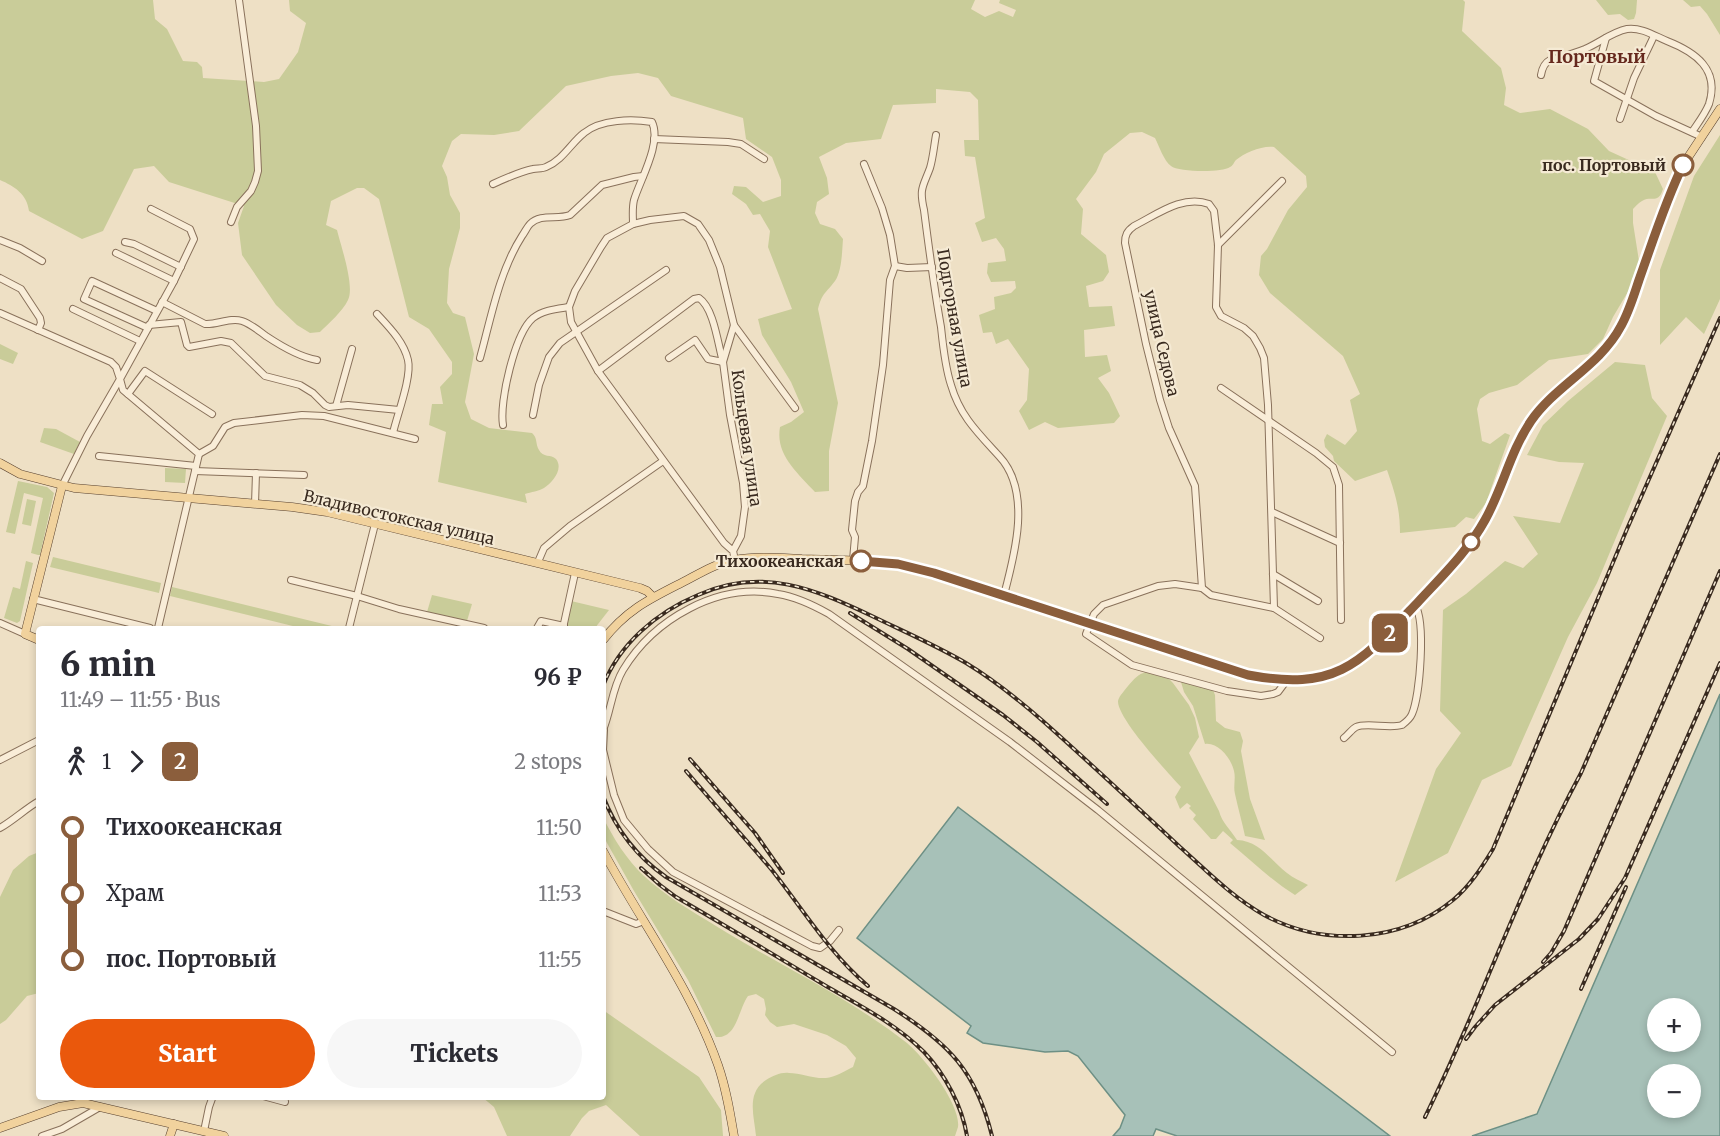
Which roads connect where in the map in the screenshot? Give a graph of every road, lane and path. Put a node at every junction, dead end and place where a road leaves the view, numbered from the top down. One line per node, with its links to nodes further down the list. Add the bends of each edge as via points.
1 (239, 0): 18 (street, via 258,171 251,191 237,207)
2 (1654, 36): 3 (street, via 1628,29); 5 (street); 8 (street, via 1696,56 1705,63 1713,79 1708,107)
3 (1606, 38): 4 (street, via 1550,60); 5 (street, via 1594,81)
4 (1541, 75)
5 (1627, 100): 7 (street); 8 (street)
6 (1720, 109): 10 (main road)
7 (1620, 119)
8 (1692, 132): 10 (street)
9 (936, 135): 27 (street, Подгорная улица, via 921,196)
10 (1702, 136): 87 (main road, via 1675,181 1622,325 1600,355 1534,417 1519,440 1477,533)
11 (654, 139): 12 (street, via 741,144); 14 (street); 16 (street, via 652,122 597,126 584,132 566,153 546,167)
12 (764, 159)
13 (864, 164): 25 (street, via 882,207)
14 (643, 176): 19 (street, via 633,202); 43 (street, via 602,185 570,215 543,217 530,224 502,279)
15 (1282, 181): 22 (street)
16 (493, 184)
17 (151, 209): 26 (street, via 193,234)
18 (231, 222)
19 (633, 224): 32 (street, via 607,238); 37 (street, via 684,216 698,224 720,267)
20 (0, 240): 24 (street)
21 (125, 242): 26 (street)
22 (1218, 245): 57 (street, улица Седова, via 1216,307 1221,316 1244,328 1260,348); 81 (street, улица Седова, via 1214,211 1203,202 1180,203 1134,226 1125,236 1160,400 1195,486)
23 (116, 253): 30 (street)
24 (42, 261)
25 (895, 266): 27 (street); 76 (street, via 890,280 873,429 863,486 855,501)
26 (181, 267): 30 (street)
27 (932, 267): 82 (street, Подгорная улица, via 950,384 972,426 1001,458 1019,503 1013,559)
28 (666, 270): 40 (street)
29 (0, 278): 39 (street, via 21,289 40,318)
30 (174, 281): 31 (street)
31 (162, 302): 34 (street); 45 (street, via 205,324 243,321 273,341)
32 (568, 307): 40 (street); 58 (street, via 543,312 528,324 504,392)
33 (73, 309): 41 (street)
34 (157, 311): 38 (street); 38 (street, via 92,281 84,299)
35 (0, 313): 39 (street)
36 (377, 314): 53 (street, via 391,329 408,359 409,371)
37 (734, 325): 46 (street, Кольцевая улица); 52 (street)
38 (148, 326): 41 (street); 51 (street, via 181,322 189,347 231,343 265,376 300,385)
39 (38, 330): 48 (street, via 111,362)
40 (576, 332): 47 (street); 55 (street, via 549,357)
41 (140, 341): 48 (street)
42 (352, 349): 51 (street)
43 (480, 358)
44 (669, 358): 46 (street, via 695,340 708,359)
45 (317, 360)
46 (723, 362): 47 (street, via 709,310 699,298); 74 (street, Кольцевая улица, via 745,507 741,536)
47 (598, 371): 63 (street)
48 (120, 379): 50 (street); 68 (street)
49 (1221, 388): 57 (street)
50 (128, 394): 54 (street, via 145,371); 61 (street)
51 (333, 407): 53 (street); 56 (street)
52 (795, 408)
53 (399, 410): 59 (street)
54 (212, 414)
55 (533, 415)
56 (324, 417): 59 (street); 61 (street, via 302,415 234,423 225,428 213,446)
57 (1268, 421): 71 (street, улица Седова); 73 (street, via 1333,467 1339,484)
58 (503, 425)
59 (393, 433): 60 (street)
60 (415, 439)
61 (199, 454): 65 (street)
62 (99, 456): 65 (street)
63 (663, 461): 74 (street); 77 (street, via 570,526 544,548)
64 (0, 463): 68 (main road, Владивостокская улица, via 20,474)
65 (196, 468): 66 (street); 69 (street)
66 (256, 473): 67 (street); 70 (street)
67 (304, 475)
68 (62, 486): 69 (main road, Владивостокская улица); 85 (main road)
69 (189, 498): 70 (main road, Владивостокская улица); 93 (street)
70 (255, 504): 72 (main road, Владивостокская улица, via 307,509)
71 (1272, 512): 73 (street); 79 (street, улица Седова)
72 (375, 524): 77 (main road, Владивостокская улица); 83 (street)
73 (1340, 543): 89 (street)
74 (733, 551): 75 (street)
75 (735, 560): 76 (main road); 84 (main road)
76 (853, 560): 82 (main road, via 914,567)
77 (538, 562): 78 (main road, Владивостокская улица)
78 (575, 573): 84 (main road, Владивостокская улица, via 640,588); 98 (street)
79 (1274, 574): 86 (street); 88 (street, улица Седова)
80 (291, 580): 83 (street)
81 (1202, 588): 88 (street, via 1211,595); 91 (street, via 1158,586 1103,605)
82 (1004, 595): 91 (main road)
83 (357, 596): 94 (street); 95 (street)
84 (653, 597): 100 (main road, via 631,610)
85 (33, 599): 92 (street); 99 (main road)
86 (1318, 601)
87 (1415, 605): 103 (main road, via 1379,644 1355,663 1318,678); 105 (street, via 1419,614 1420,665 1412,714 1402,725 1364,725)
88 (1274, 608): 101 (street)
89 (1341, 620)
90 (0, 623): 99 (street)
91 (1090, 624): 103 (main road, via 1231,670); 103 (street, via 1086,634 1132,665 1227,691 1261,696 1278,692)
92 (142, 626)
93 (158, 626)
94 (350, 626)
95 (474, 626)
96 (538, 626): 97 (street, via 541,621)
97 (560, 626)
98 (564, 626)
99 (25, 634): 102 (main road)
100 (606, 636)
101 (1320, 638)
102 (36, 639)
103 (1287, 680)
104 (606, 718): 115 (street, via 623,669 646,641 674,618 707,600 742,592 768,592 803,600 829,614 1019,748)
105 (1344, 738)
106 (36, 742): 107 (street)
107 (0, 760)
108 (606, 763): 114 (street, via 624,820 673,872 812,946 820,948)
109 (36, 803): 110 (street)
110 (0, 828)
111 (606, 856): 113 (main road)
112 (606, 912): 113 (street, via 636,924)
113 (644, 921): 126 (main road, via 688,997 713,1051 727,1094)
114 (839, 930)
115 (1392, 1052)
116 (212, 1100): 122 (street)
117 (278, 1100): 118 (street)
118 (285, 1102)
119 (101, 1106): 120 (main road); 121 (main road, via 68,1104); 123 (street)
120 (174, 1124): 122 (main road); 124 (main road)
121 (0, 1128)
122 (204, 1131): 125 (main road)
123 (42, 1136)
124 (170, 1136)
125 (224, 1136)
126 (734, 1136)

